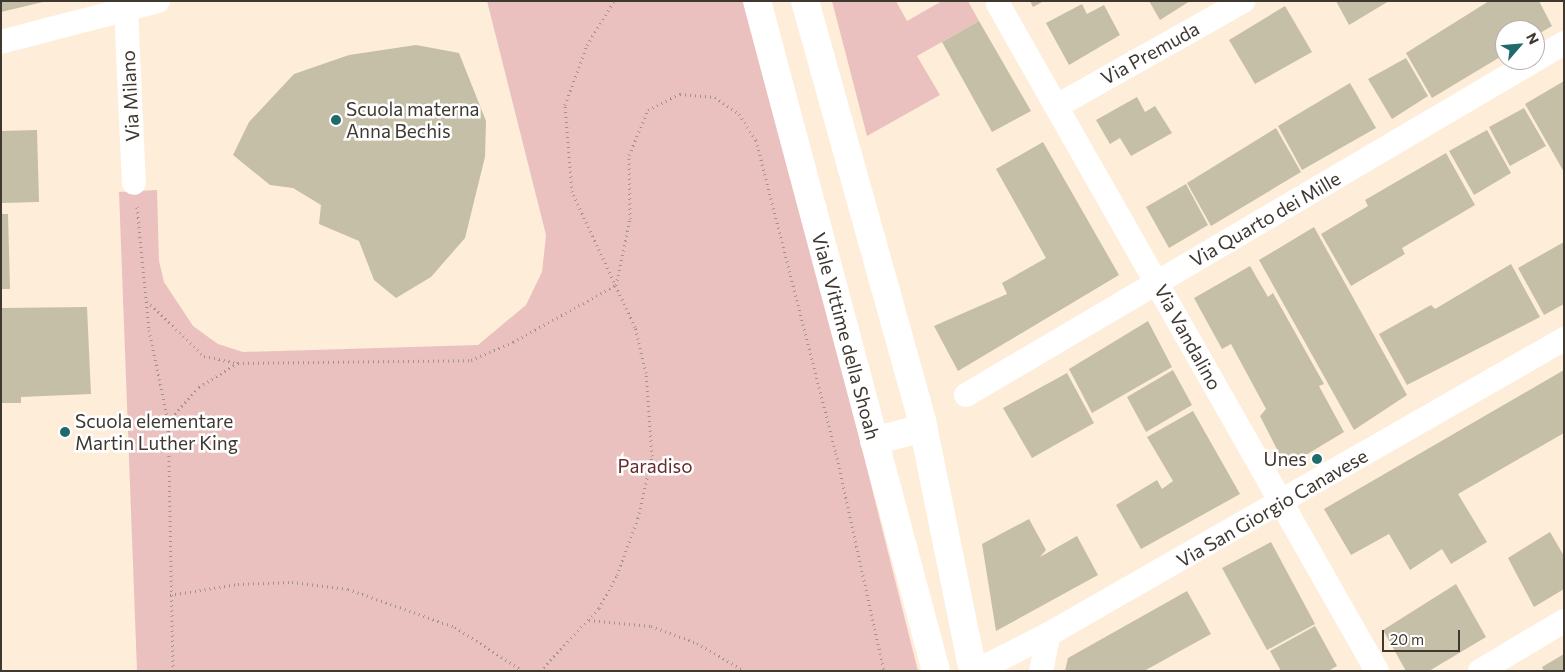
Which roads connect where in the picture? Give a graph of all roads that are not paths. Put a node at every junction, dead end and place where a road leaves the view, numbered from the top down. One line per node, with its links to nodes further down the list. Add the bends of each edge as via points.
1 (158, 1): 6 (street)
2 (758, 1): 15 (street, Viale Vittime della Shoah)
3 (804, 1): 14 (street)
4 (1243, 1): 9 (street, Via Premuda)
5 (998, 4): 9 (street, Via Vandalino)
6 (126, 10): 7 (street); 10 (street, Via Milano)
7 (1, 42)
8 (1564, 43): 11 (street, Via Quarto dei Mille)
9 (1057, 106): 11 (street, Via Vandalino)
10 (134, 183)
11 (1157, 282): 13 (street, Via Quarto dei Mille); 16 (street, Via Vandalino)
12 (1564, 339): 16 (street, Via San Giorgio Canavese)
13 (966, 395)
14 (923, 428): 15 (street); 20 (street)
15 (874, 441): 19 (street, Viale Vittime della Shoah)
16 (1282, 502): 18 (street, Via San Giorgio Canavese); 22 (street, Via Vandalino)
17 (1564, 621): 23 (street)
18 (1049, 634): 20 (street, Via San Giorgio Canavese); 21 (street)
19 (936, 671)
20 (975, 671)
21 (1040, 671)
22 (1377, 671)
23 (1480, 671)

